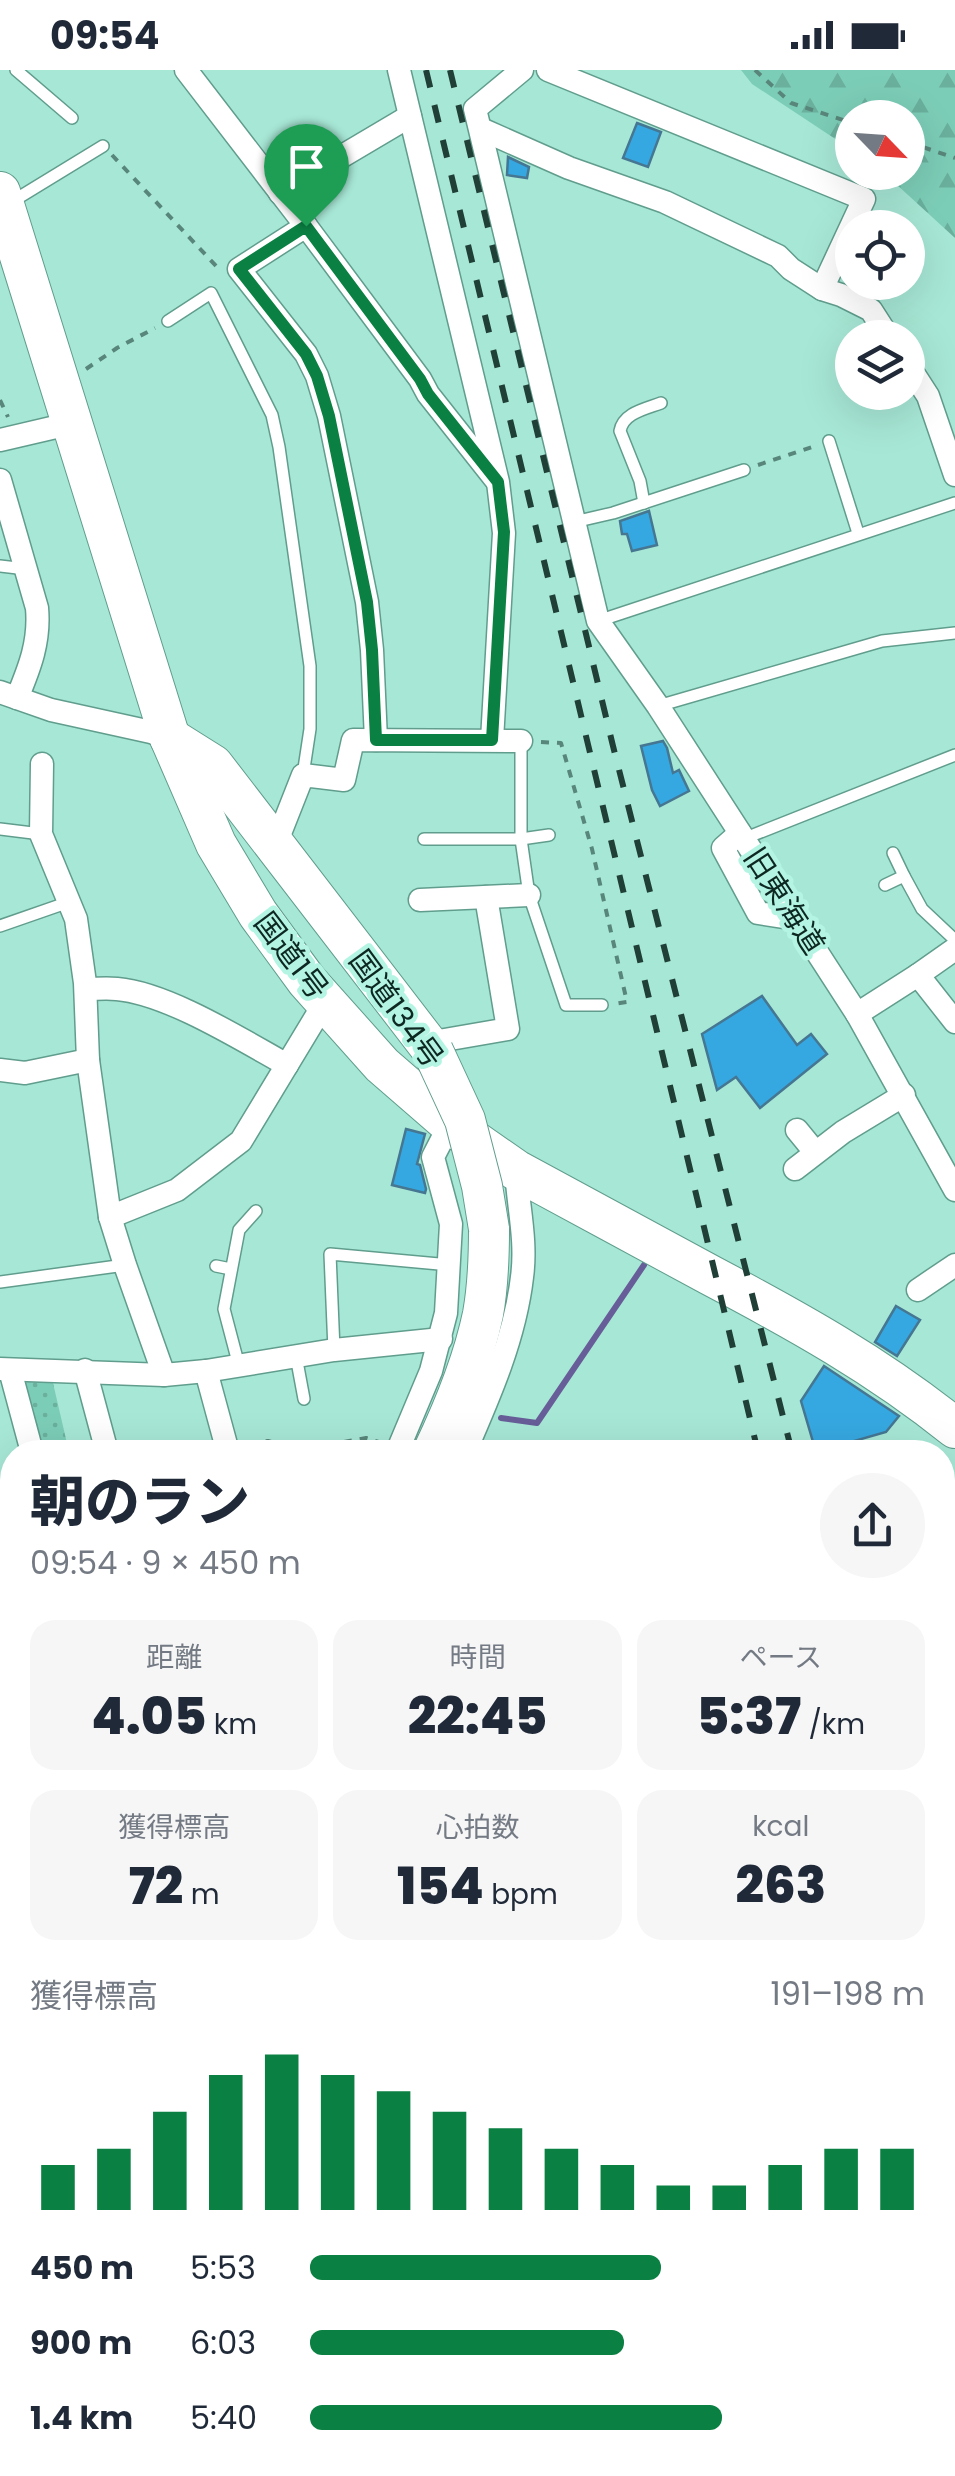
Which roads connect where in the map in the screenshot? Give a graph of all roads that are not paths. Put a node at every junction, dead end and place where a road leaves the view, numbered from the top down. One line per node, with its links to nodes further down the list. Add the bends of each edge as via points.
1 (16, 70): 7 (lane)
2 (186, 70): 10 (street)
3 (399, 70): 6 (street)
4 (522, 70): 8 (street, via 475,110)
5 (548, 70): 13 (street, via 864,198)
6 (410, 116): 10 (street); 25 (street)
7 (72, 118)
8 (481, 129): 13 (street, via 681,210 778,256); 28 (street)
9 (103, 146): 11 (lane)
10 (280, 192): 12 (street)
11 (3, 206): 18 (highway, 国道1号)
12 (306, 226): 25 (street); 37 (street, via 239,269 306,354 325,403 367,602)
13 (822, 289): 14 (street, via 870,310)
14 (877, 320)
15 (168, 321): 42 (lane, via 211,294 272,416 310,666)
16 (925, 391): 19 (street)
17 (661, 403): 26 (lane, via 621,423)
18 (74, 424): 20 (street); 36 (highway, 国道1号)
19 (948, 432): 23 (street)
20 (0, 440)
21 (829, 442): 29 (lane)
22 (744, 470): 26 (lane)
23 (955, 475)
24 (0, 480): 31 (street)
25 (498, 482): 38 (street, via 504,532)
26 (644, 503): 28 (lane)
27 (955, 503): 29 (lane)
28 (574, 522): 32 (street)
29 (858, 533): 32 (lane)
30 (0, 566): 31 (lane)
31 (26, 568): 34 (street, via 39,629 34,656)
32 (598, 621): 35 (street, 旧東海道)
33 (955, 632): 35 (lane, via 882,641)
34 (8, 695): 36 (street)
35 (658, 706): 46 (street, 旧東海道)
36 (170, 738): 49 (highway, 国道134号, via 212,764); 63 (highway, 国道1号, via 216,844)
37 (376, 740): 38 (street); 42 (street, via 353,740 344,780)
38 (492, 740): 39 (street)
39 (521, 742): 48 (lane)
40 (955, 754): 46 (lane)
41 (42, 764): 44 (street)
42 (303, 775): 49 (street)
43 (0, 829): 44 (lane)
44 (41, 834): 56 (street)
45 (549, 835): 48 (lane)
46 (741, 836): 57 (street, 旧東海道); 57 (street, via 723,848 749,900 758,913)
47 (424, 839): 48 (lane)
48 (520, 839): 53 (lane)
49 (275, 846): 67 (highway, 国道134号)
50 (893, 853): 51 (lane)
51 (904, 876): 52 (lane); 59 (lane, via 922,909)
52 (886, 884)
53 (529, 895): 54 (street); 64 (lane, via 566,1005)
54 (486, 897): 55 (street); 67 (street, via 508,1029)
55 (420, 900)
56 (69, 902): 58 (lane); 62 (street)
57 (791, 911): 65 (street, 旧東海道)
58 (0, 926)
59 (955, 940)
60 (955, 948): 61 (street)
61 (918, 974): 65 (street); 66 (street)
62 (86, 989): 68 (street); 69 (street, via 146,995)
63 (324, 1002): 69 (street); 72 (highway, 国道1号)
64 (602, 1005)
65 (857, 1014): 71 (street, 旧東海道)
66 (955, 1022)
67 (430, 1047): 101 (highway, 国道134号, bridge, via 465,1120 489,1228 488,1272 465,1379)
68 (88, 1060): 70 (street, via 24,1074); 79 (street)
69 (287, 1065): 79 (street, via 241,1141 177,1190)
70 (0, 1070)
71 (904, 1095): 74 (street); 77 (street, 旧東海道)
72 (450, 1124): 76 (highway, 国道1号); 81 (street, via 434,1157 451,1224)
73 (797, 1130): 74 (street)
74 (815, 1152): 75 (street)
75 (794, 1169)
76 (516, 1170): 96 (highway, 国道1号, via 861,1359); 102 (street, via 523,1275 500,1366)
77 (955, 1190)
78 (256, 1212): 84 (lane, via 239,1230)
79 (110, 1217): 80 (street)
80 (124, 1264): 85 (lane); 94 (street)
81 (450, 1265): 87 (street); 88 (lane, via 330,1254)
82 (955, 1265): 86 (street)
83 (216, 1266): 84 (lane)
84 (231, 1270): 90 (lane, via 224,1310)
85 (0, 1282)
86 (918, 1290)
87 (441, 1339): 88 (street); 100 (street)
88 (334, 1350): 89 (street)
89 (296, 1356): 90 (street); 95 (lane)
90 (239, 1366): 93 (street)
91 (5, 1369): 92 (street); 97 (street)
92 (85, 1370): 94 (street); 98 (street)
93 (206, 1371): 94 (street); 99 (street)
94 (164, 1375)
95 (304, 1399)
96 (955, 1428)
97 (28, 1440)
98 (104, 1440)
99 (225, 1440)
100 (413, 1440)
101 (418, 1440)
102 (470, 1440)

